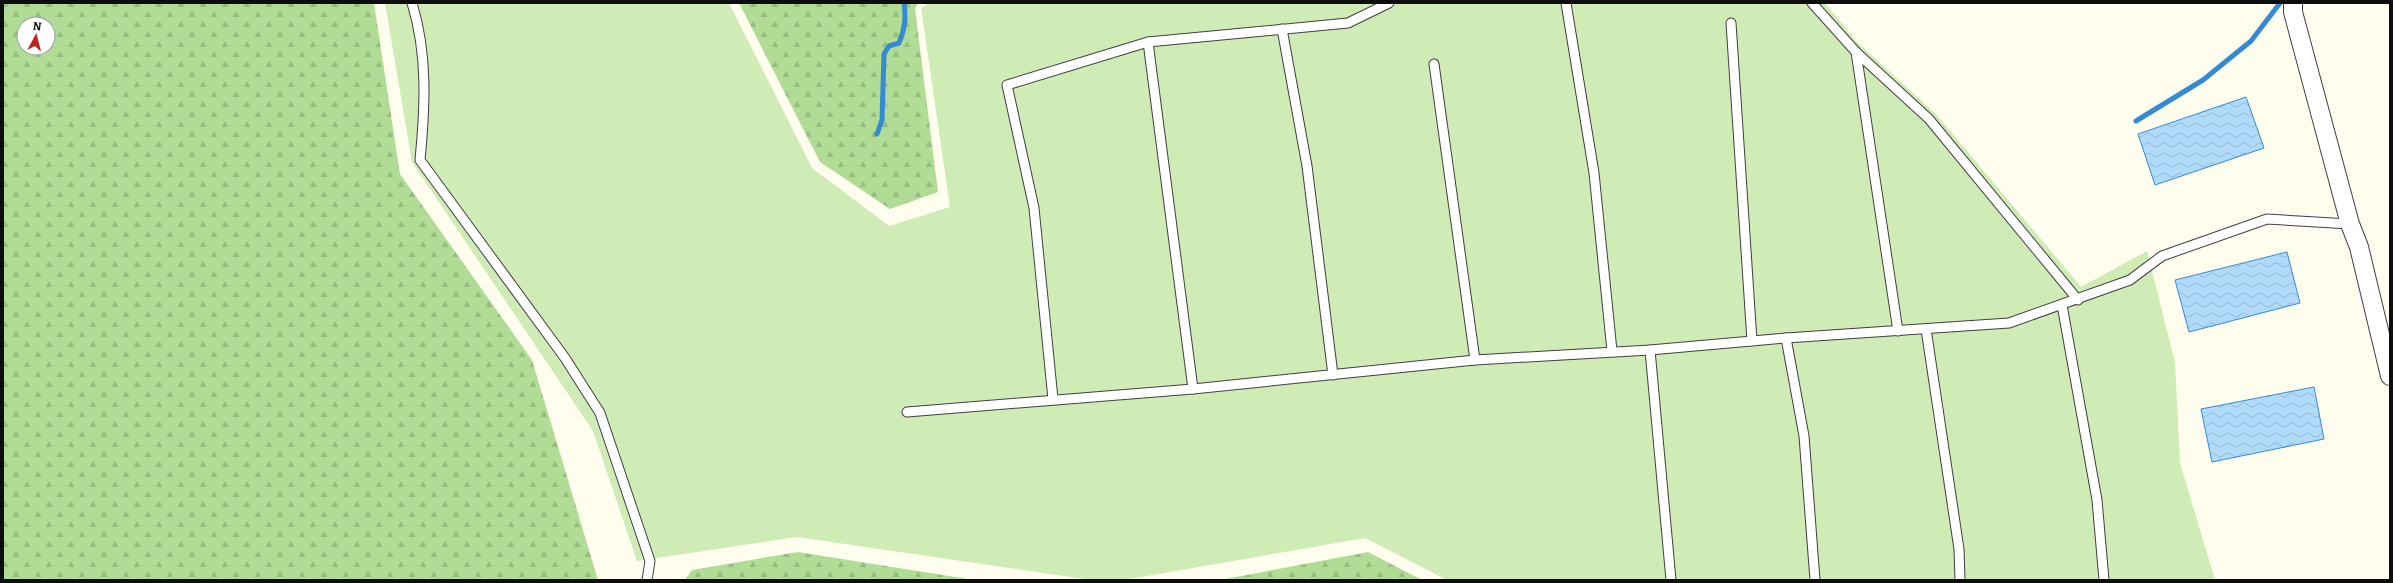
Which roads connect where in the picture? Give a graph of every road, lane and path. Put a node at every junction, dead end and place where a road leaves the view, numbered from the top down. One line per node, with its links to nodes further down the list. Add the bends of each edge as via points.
1 (412, 3): 26 (lane, via 425,71 426,100 420,160 565,358 600,413 650,561)
2 (1389, 3): 7 (lane, via 1348,23)
3 (1566, 3): 19 (lane, via 1594,173)
4 (1812, 3): 9 (lane)
5 (2293, 3): 11 (street, via 2293,12)
6 (1730, 23): 17 (lane)
7 (1282, 29): 8 (lane); 21 (lane, via 1307,166)
8 (1148, 42): 23 (lane); 24 (lane, via 1007,85 1034,208)
9 (1856, 52): 12 (lane, via 1929,119); 15 (lane)
10 (1434, 64): 20 (lane)
11 (2350, 224): 12 (lane, via 2267,219 2162,256 2130,280); 22 (street, via 2359,247)
12 (2078, 300): 13 (lane)
13 (2062, 305): 14 (lane, via 2009,323); 30 (lane, via 2097,500)
14 (1926, 329): 15 (lane); 29 (lane, via 1959,549)
15 (1898, 331): 16 (lane)
16 (1786, 338): 17 (lane); 28 (lane, via 1804,436)
17 (1752, 341): 18 (lane)
18 (1650, 350): 19 (lane); 27 (lane)
19 (1612, 351): 20 (lane)
20 (1476, 360): 21 (lane)
21 (1333, 375): 23 (lane)
22 (2390, 376)
23 (1193, 389): 24 (lane)
24 (1053, 399): 25 (lane)
25 (907, 412)
26 (647, 580)
27 (1672, 580)
28 (1815, 580)
29 (1960, 580)
30 (2104, 580)

